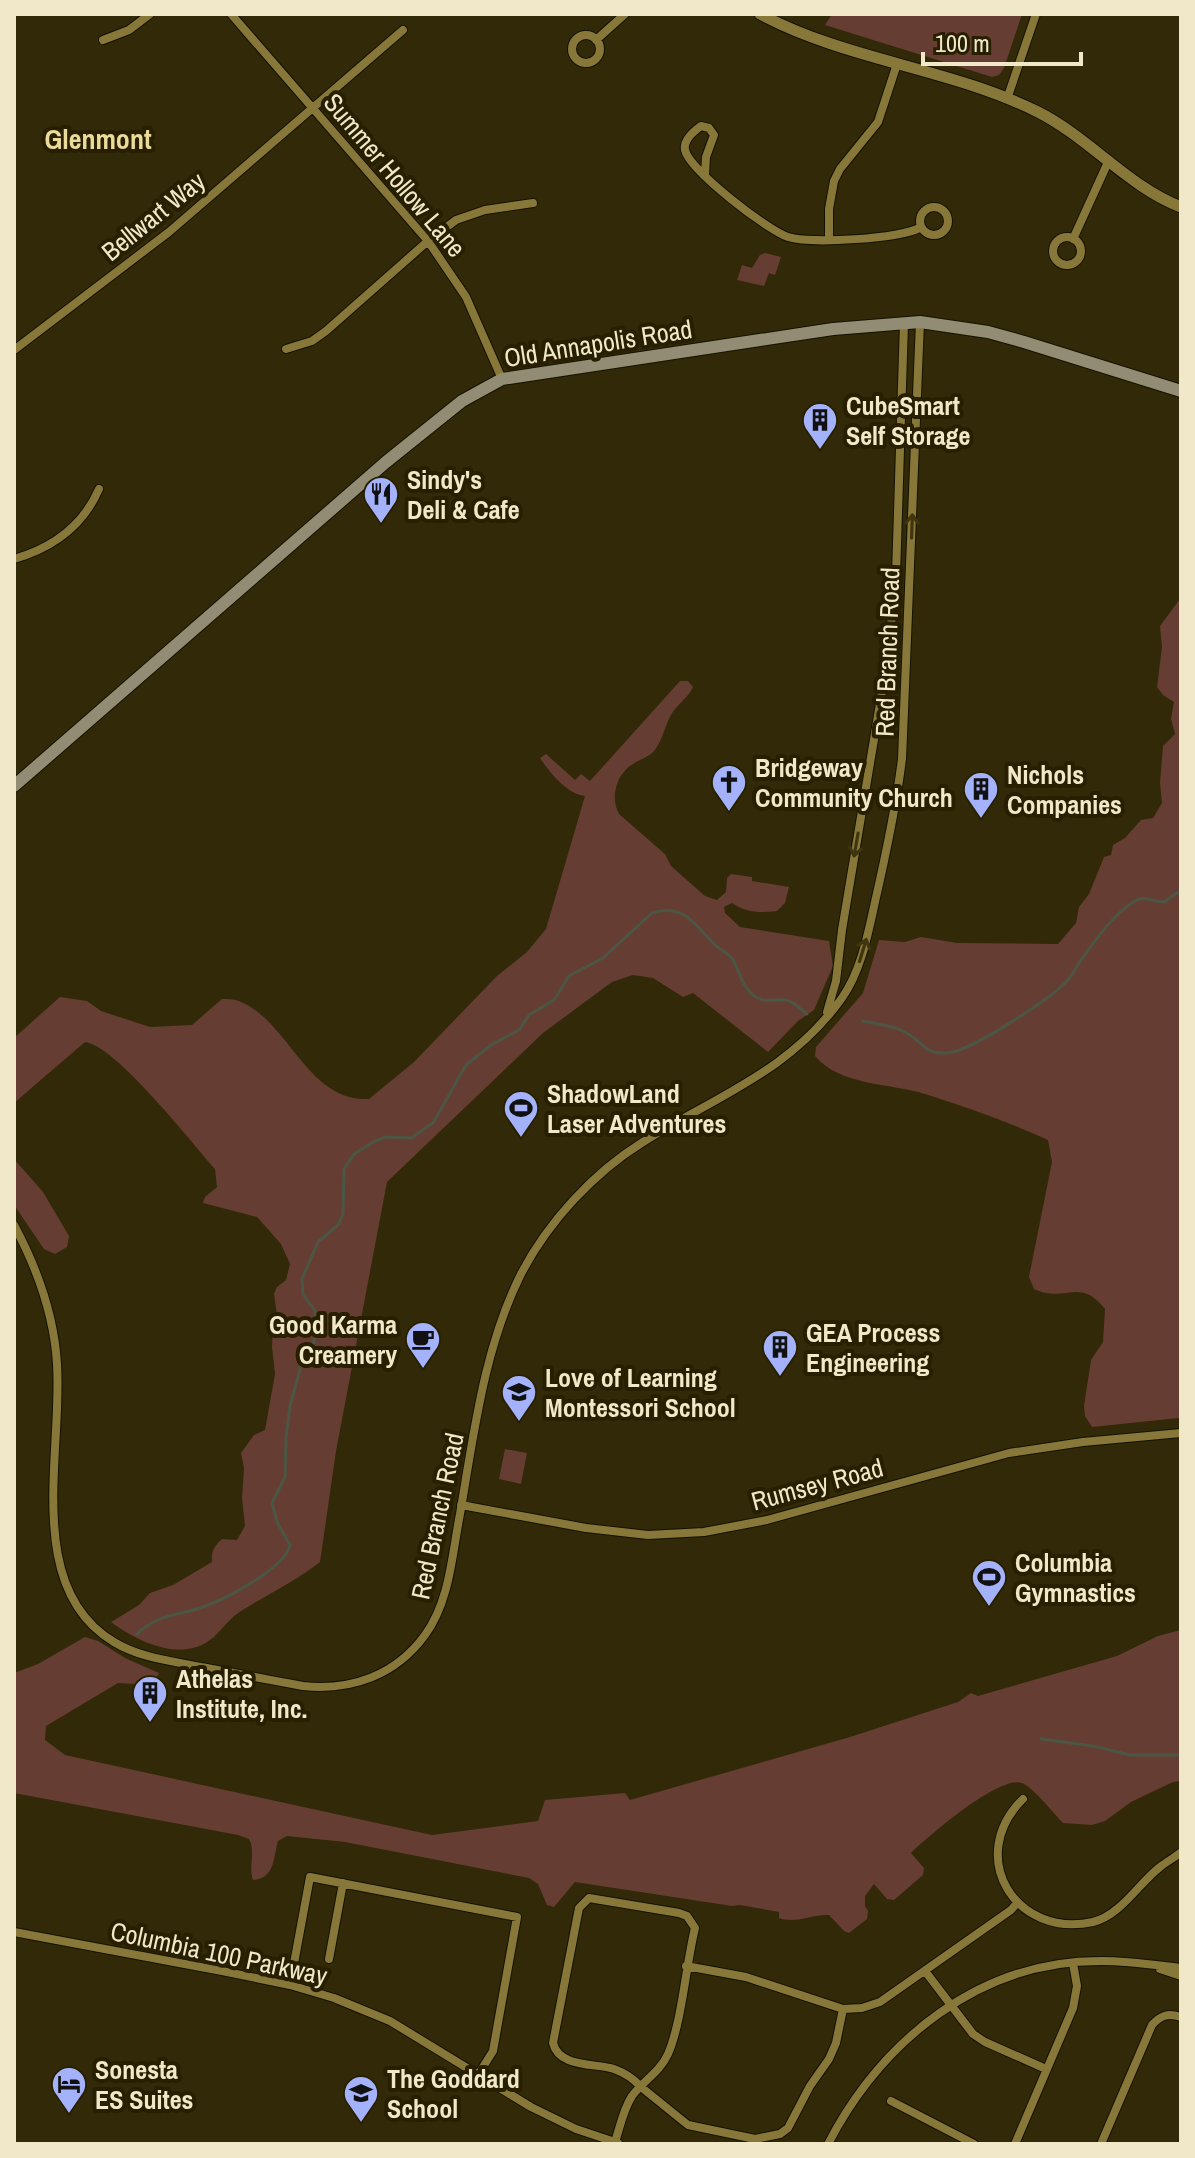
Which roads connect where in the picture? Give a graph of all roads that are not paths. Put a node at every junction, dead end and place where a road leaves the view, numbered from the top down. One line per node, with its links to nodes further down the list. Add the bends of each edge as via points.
1 (150, 14): 7 (street)
2 (231, 14): 11 (street, Summer Hollow Lane)
3 (625, 14): 8 (street)
4 (760, 14): 9 (street, via 805,36)
5 (1036, 14): 10 (street)
6 (403, 30): 11 (street, Bellwart Way)
7 (103, 40)
8 (596, 40)
9 (897, 64): 10 (street); 17 (street, via 878,122 834,181)
10 (1007, 99): 12 (street, via 1062,126)
11 (313, 107): 19 (street, Summer Hollow Lane); 23 (street, Bellwart Way, via 178,224)
12 (1109, 160): 15 (street); 18 (street)
13 (705, 174): 13 (street, via 714,135 701,126 687,139 685,150); 17 (street, via 774,231 801,240)
14 (533, 203): 19 (street, via 470,214)
15 (1181, 207)
16 (921, 227): 17 (street, via 905,234)
17 (829, 239)
18 (1073, 239)
19 (428, 241): 22 (street, via 326,331); 24 (street, Summer Hollow Lane, via 466,297)
20 (920, 322): 21 (main road, Old Annapolis Road); 25 (main road, Old Annapolis Road, via 988,332); 29 (street, Red Branch Road, one-way to 20, via 842,998 860,960 894,821 905,714)
21 (904, 323): 24 (main road, Old Annapolis Road); 29 (street, Red Branch Road, one-way to 29, via 896,575 888,656 836,981)
22 (286, 349)
23 (14, 350)
24 (502, 379): 28 (main road, Old Annapolis Road, via 462,401 386,462)
25 (1181, 391)
26 (99, 489): 27 (street, via 71,529)
27 (14, 559)
28 (14, 786)
29 (825, 1017): 32 (street, Red Branch Road, via 775,1066 613,1163 575,1198 544,1238 509,1299 496,1338)
30 (14, 1225): 32 (street, Red Branch Road, via 37,1272 55,1338 54,1530 59,1570 79,1610 114,1642 161,1660 303,1686 341,1687 370,1679 400,1661 433,1622 444,1595)
31 (1181, 1433): 32 (street, Rumsey Road, via 1009,1453 767,1520 677,1535 586,1528)
32 (461, 1505)
33 (1023, 1799): 36 (street, via 1010,1812 996,1850 1001,1876)
34 (1180, 1853): 36 (street, via 1095,1922 1054,1922)
35 (343, 1883): 38 (street); 45 (street, via 310,1877); 50 (street, via 517,1917 493,2051)
36 (1017, 1903): 43 (street)
37 (14, 1932): 45 (street, Columbia 100 Parkway)
38 (329, 1959)
39 (1073, 1963): 40 (street); 46 (street, via 999,1979); 49 (street, via 1076,1998)
40 (1148, 1965): 42 (street); 44 (street)
41 (686, 1966): 47 (street, via 746,1977); 51 (street, via 673,2040 661,2065); 51 (street, via 695,1928 687,1916 595,1897 579,1908 555,2049 568,2060 615,2069)
42 (1181, 1968)
43 (925, 1971): 46 (street); 47 (street, via 880,2002)
44 (1181, 1976)
45 (290, 1985): 50 (street, Columbia 100 Parkway, via 390,2021)
46 (949, 2005): 49 (street, via 985,2042); 54 (street, via 879,2067)
47 (843, 2009): 51 (street, via 829,2059 780,2134 755,2139 688,2125)
48 (1181, 2017): 57 (street, via 1167,2014 1152,2025)
49 (1046, 2069): 56 (street)
50 (478, 2075): 53 (street, Columbia 100 Parkway, via 554,2119)
51 (641, 2087): 53 (street, via 627,2106)
52 (891, 2101): 55 (street)
53 (618, 2143)
54 (828, 2144)
55 (974, 2144)
56 (1015, 2144)
57 (1101, 2144)

